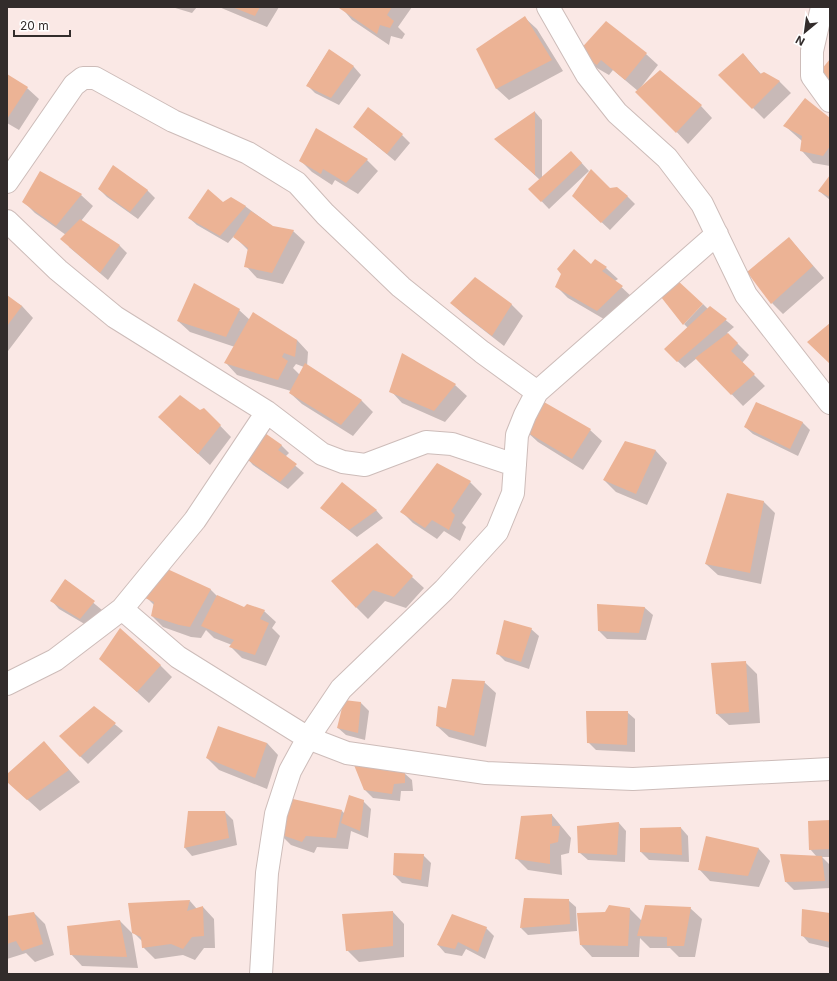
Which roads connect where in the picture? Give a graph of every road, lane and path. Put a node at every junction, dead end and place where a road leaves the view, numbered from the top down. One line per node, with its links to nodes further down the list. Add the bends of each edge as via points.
1 (548, 7): 6 (street, via 587,74 617,113 666,158 702,204)
2 (822, 7): 3 (street, via 812,51 812,76)
3 (830, 101)
4 (7, 182): 7 (street, via 74,85 83,78 95,78 173,121 248,152 297,183 325,214 401,287 482,352)
5 (7, 221): 9 (street, via 58,270 115,317)
6 (716, 234): 7 (street); 8 (street, via 746,295)
7 (538, 392): 10 (street, via 517,435)
8 (830, 403)
9 (267, 412): 10 (street, via 322,454 343,462 365,465 426,442 452,444); 11 (street, via 195,520)
10 (515, 464): 13 (street, via 513,493 497,532 444,590 384,646 342,690)
11 (122, 609): 12 (street, via 55,660); 13 (street, via 178,657)
12 (7, 684)
13 (308, 738): 14 (street, via 347,753 486,773 634,779); 15 (street, via 290,771 276,814 267,873)
14 (830, 769)
15 (261, 974)

